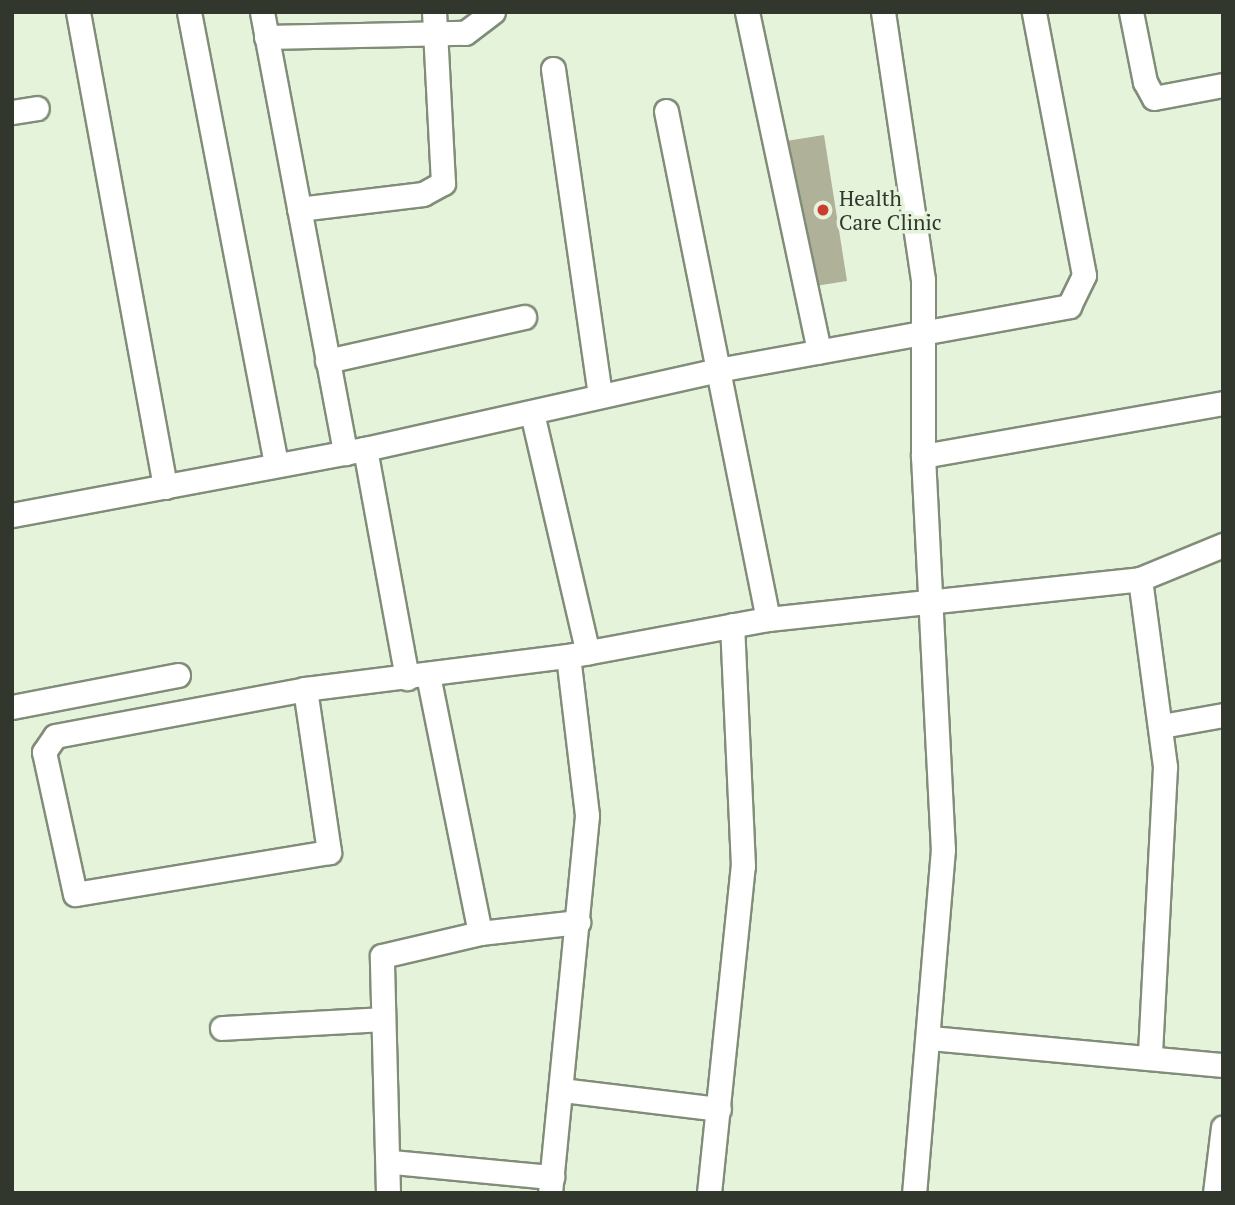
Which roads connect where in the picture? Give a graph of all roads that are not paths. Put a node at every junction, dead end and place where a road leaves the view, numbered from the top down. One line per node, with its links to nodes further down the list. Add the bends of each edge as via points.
1 (78, 12): 28 (street)
2 (189, 12): 27 (street)
3 (262, 12): 10 (street)
4 (493, 12): 9 (street, via 476,30)
5 (747, 12): 19 (street)
6 (883, 12): 18 (street)
7 (1034, 12): 18 (street, via 1083,287 1069,306 1056,311)
8 (1131, 12): 12 (street, via 1145,82 1154,98)
9 (433, 23): 10 (street); 16 (street, via 443,183 423,194)
10 (266, 37): 16 (street)
11 (554, 69): 22 (street)
12 (1223, 85)
13 (37, 108): 15 (street)
14 (666, 111): 21 (street)
15 (12, 112)
16 (299, 209): 20 (street)
17 (524, 317): 20 (street)
18 (925, 330): 19 (street); 26 (street)
19 (819, 351): 21 (street)
20 (327, 361): 25 (street)
21 (718, 370): 22 (street); 33 (street)
22 (600, 394): 24 (street)
23 (1223, 403): 26 (street)
24 (532, 413): 25 (street); 35 (street)
25 (355, 451): 27 (street); 37 (street)
26 (923, 456): 32 (street)
27 (276, 465): 28 (street)
28 (165, 487): 29 (street)
29 (12, 515)
30 (1223, 545): 31 (street)
31 (1140, 579): 32 (street); 41 (street)
32 (932, 596): 33 (street); 46 (street, via 943,849)
33 (768, 619): 34 (street)
34 (732, 625): 35 (street); 50 (street, via 743,866)
35 (578, 654): 37 (street); 42 (street, via 587,815)
36 (178, 675): 39 (street)
37 (418, 676): 38 (street); 43 (street)
38 (304, 689): 38 (street, via 329,852 75,894 46,743)
39 (12, 707)
40 (1223, 715): 41 (street)
41 (1163, 726): 47 (street, via 1165,820)
42 (578, 922): 43 (street); 49 (street)
43 (480, 933): 44 (street, via 382,956)
44 (382, 1019): 45 (street); 52 (street)
45 (222, 1028)
46 (931, 1038): 47 (street); 56 (street)
47 (1150, 1058): 48 (street)
48 (1223, 1065)
49 (562, 1090): 50 (street); 53 (street)
50 (719, 1109): 55 (street)
51 (1223, 1126): 57 (street)
52 (392, 1162): 53 (street); 54 (street)
53 (551, 1185)
54 (388, 1193)
55 (709, 1193)
56 (914, 1193)
57 (1215, 1193)

